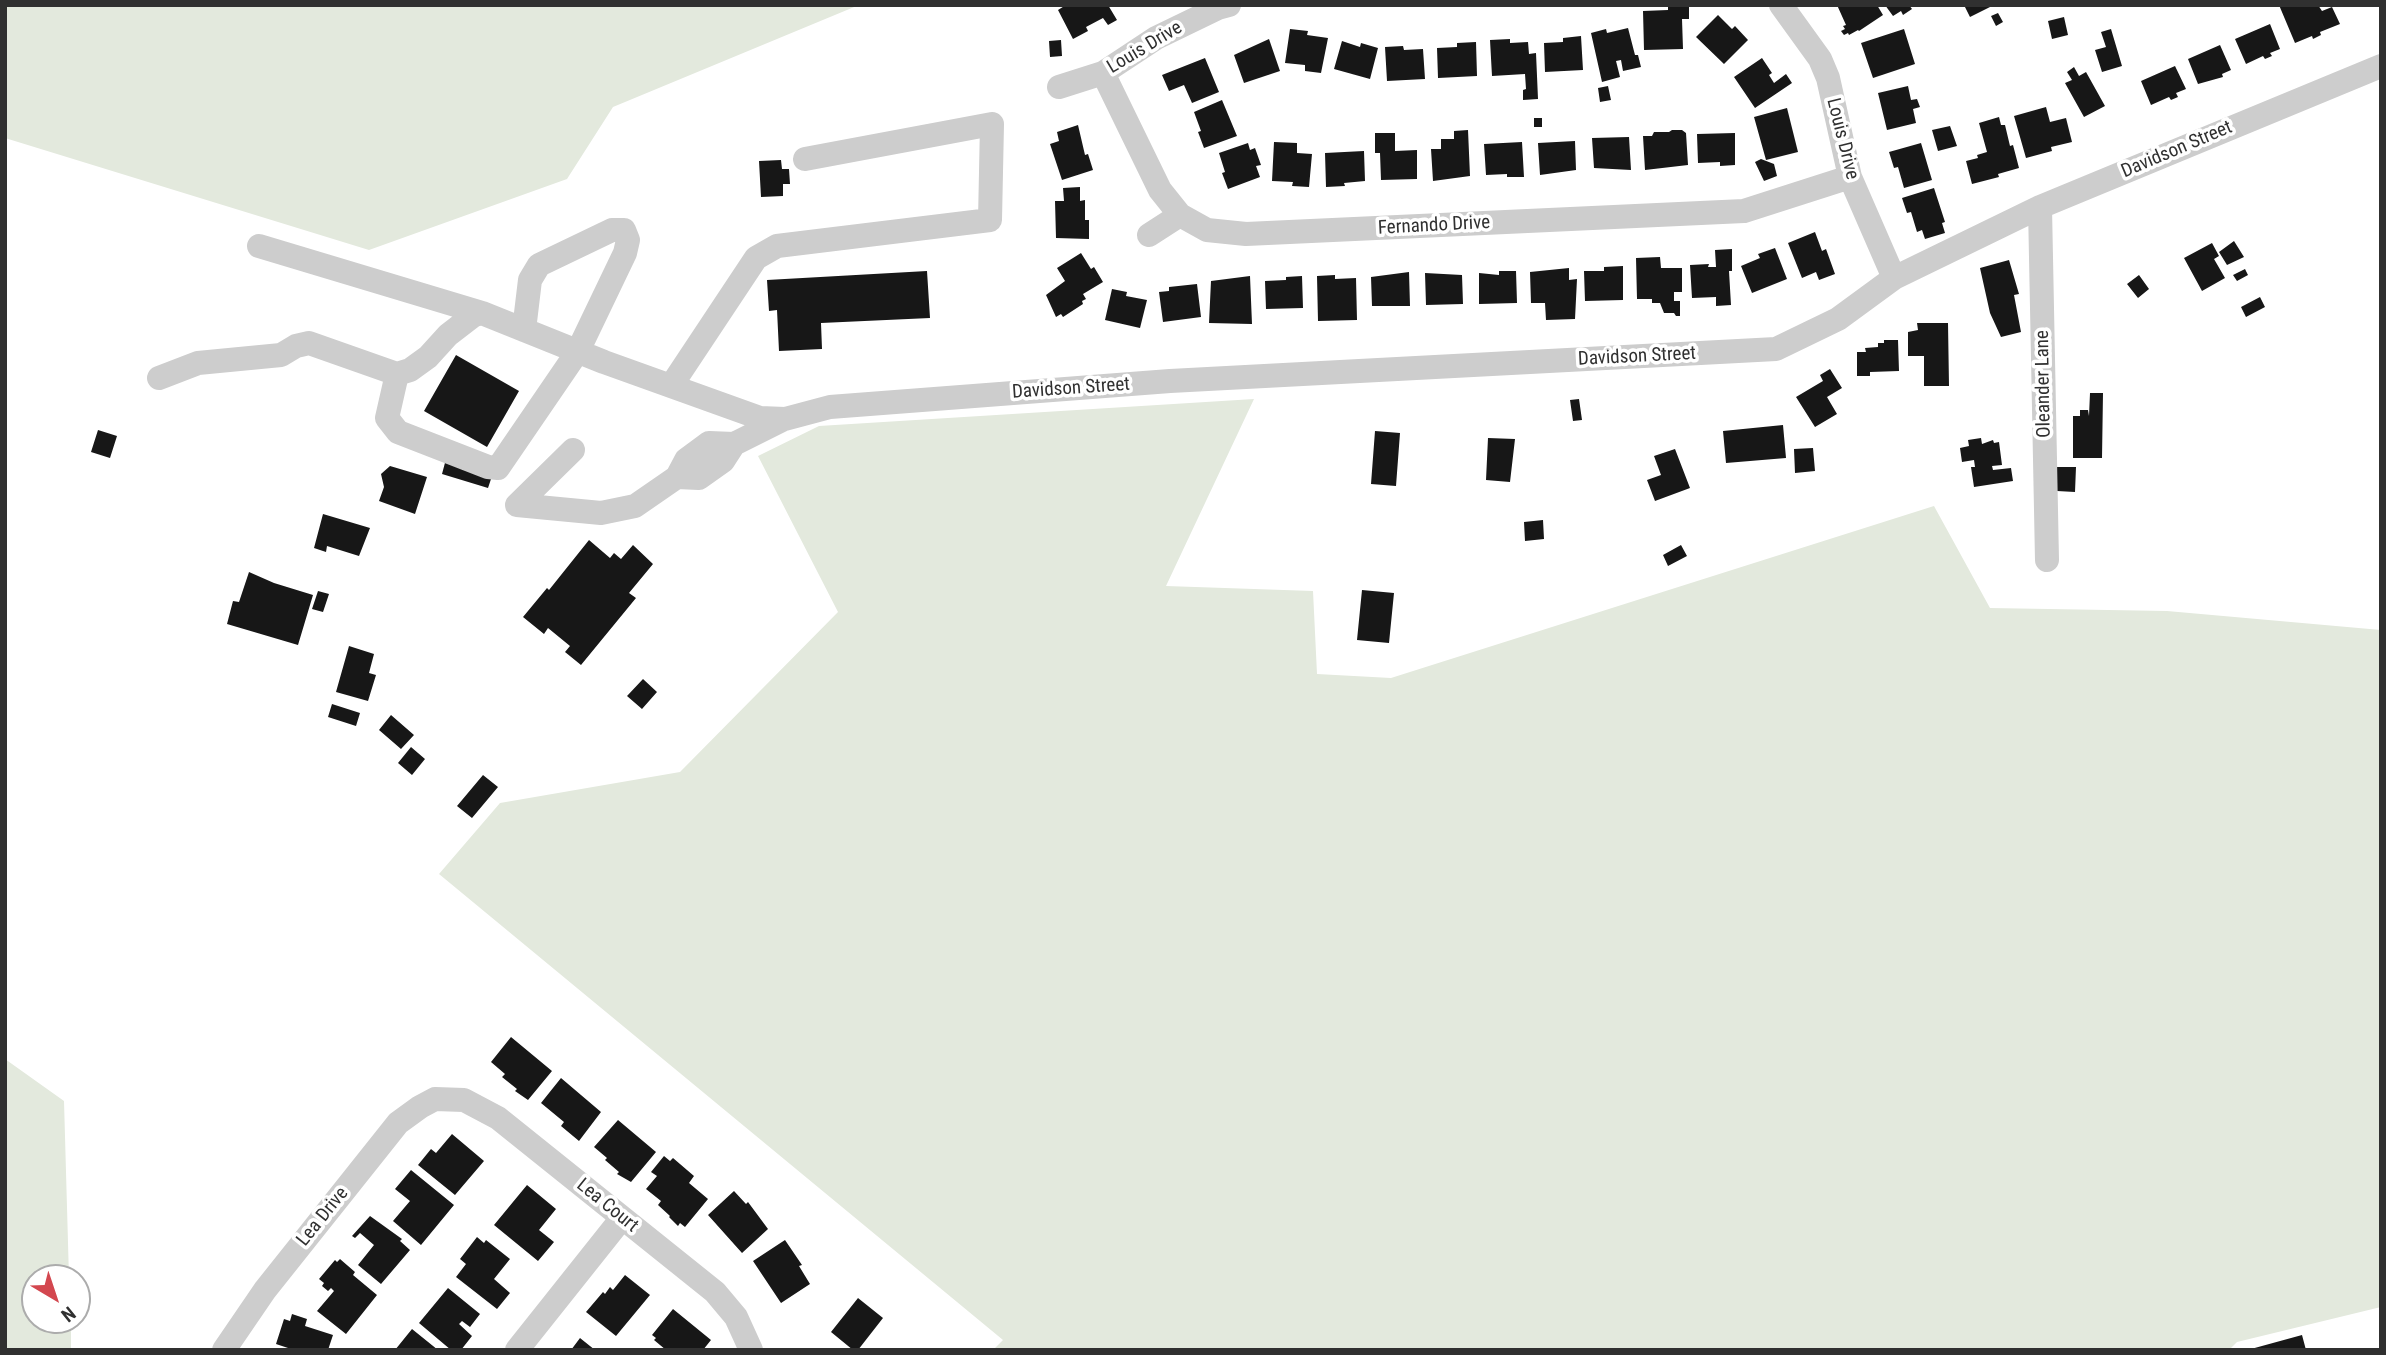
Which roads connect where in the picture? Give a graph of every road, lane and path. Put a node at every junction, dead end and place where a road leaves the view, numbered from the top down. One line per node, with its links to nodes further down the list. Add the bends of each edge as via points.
1 (1229, 5): 4 (street, Louis Drive, via 1156,38)
2 (1781, 5): 7 (street, Louis Drive, via 1820,59 1828,78)
3 (2381, 66): 8 (street, Davidson Street)
4 (1103, 73): 5 (street, Louis Drive); 9 (street, Fernando Drive, via 1160,190)
5 (1059, 87)
6 (805, 159): 18 (street, via 992,124 990,220 777,246 756,258)
7 (1850, 177): 9 (street, Fernando Drive, via 1744,211 1247,234 1207,230); 12 (street, Louis Drive)
8 (2040, 207): 12 (street, Davidson Street); 21 (street, Oleander Lane)
9 (1180, 215): 10 (street)
10 (1149, 235)
11 (259, 246): 13 (street)
12 (1895, 278): 19 (street, Davidson Street, via 1838,319 1776,349 1170,381 830,407)
13 (482, 313): 14 (street); 16 (street, via 448,335 428,357)
14 (524, 330): 15 (street); 15 (street, via 530,280 539,265 612,230 624,230 628,240 625,253)
15 (578, 351): 16 (street, via 498,468 398,432 387,418); 18 (street)
16 (397, 374): 17 (street, via 309,343 281,355 198,363)
17 (159, 378)
18 (671, 386): 19 (street, via 760,418)
19 (785, 419): 20 (street, via 734,444 709,443 685,460 677,477 635,506 601,513 517,505)
20 (573, 450)
21 (2047, 560)
22 (435, 1099): 23 (street, Lea Court, via 464,1100 498,1118); 24 (street, Lea Drive, via 398,1123 265,1290)
23 (622, 1218): 25 (street); 26 (street, Lea Court, via 716,1292 736,1317)
24 (224, 1350)
25 (517, 1350)
26 (751, 1350)

